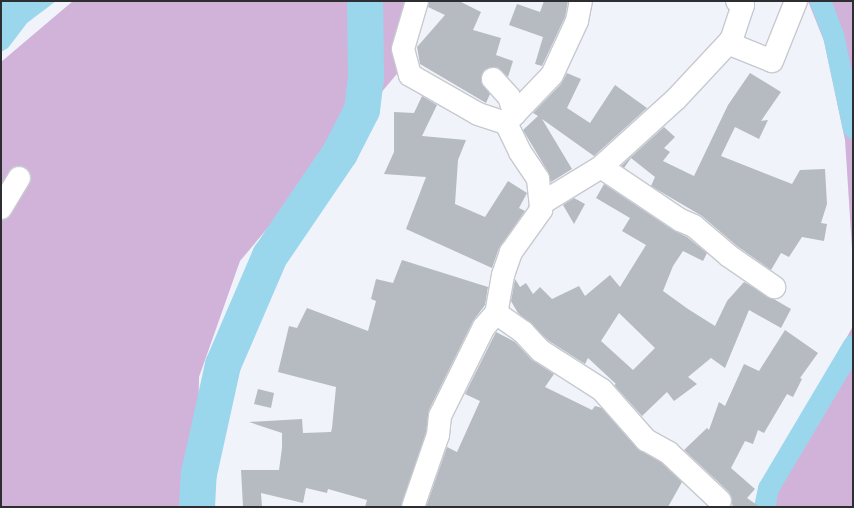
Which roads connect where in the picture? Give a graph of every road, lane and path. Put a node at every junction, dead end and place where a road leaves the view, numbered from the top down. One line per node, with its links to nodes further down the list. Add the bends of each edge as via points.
1 (417, 1): 7 (street, via 403,49 410,75 478,114)
2 (581, 1): 7 (street, via 577,21 552,75)
3 (737, 1): 5 (street, via 743,5)
4 (796, 1): 5 (street, via 772,61)
5 (730, 44): 8 (street, via 730,41 676,99)
6 (494, 79): 7 (street, via 509,97)
7 (510, 119): 10 (street, via 520,152 538,179)
8 (601, 167): 10 (street); 12 (street, via 680,220 694,226 729,256)
9 (19, 178): 11 (street)
10 (542, 203): 13 (street, via 541,210 511,252 503,274)
11 (1, 208)
12 (774, 287)
13 (496, 314): 14 (street, via 523,332 541,350 602,390 646,440 669,453); 15 (street, via 484,327 440,416 438,435)
14 (720, 500)
15 (413, 507)

